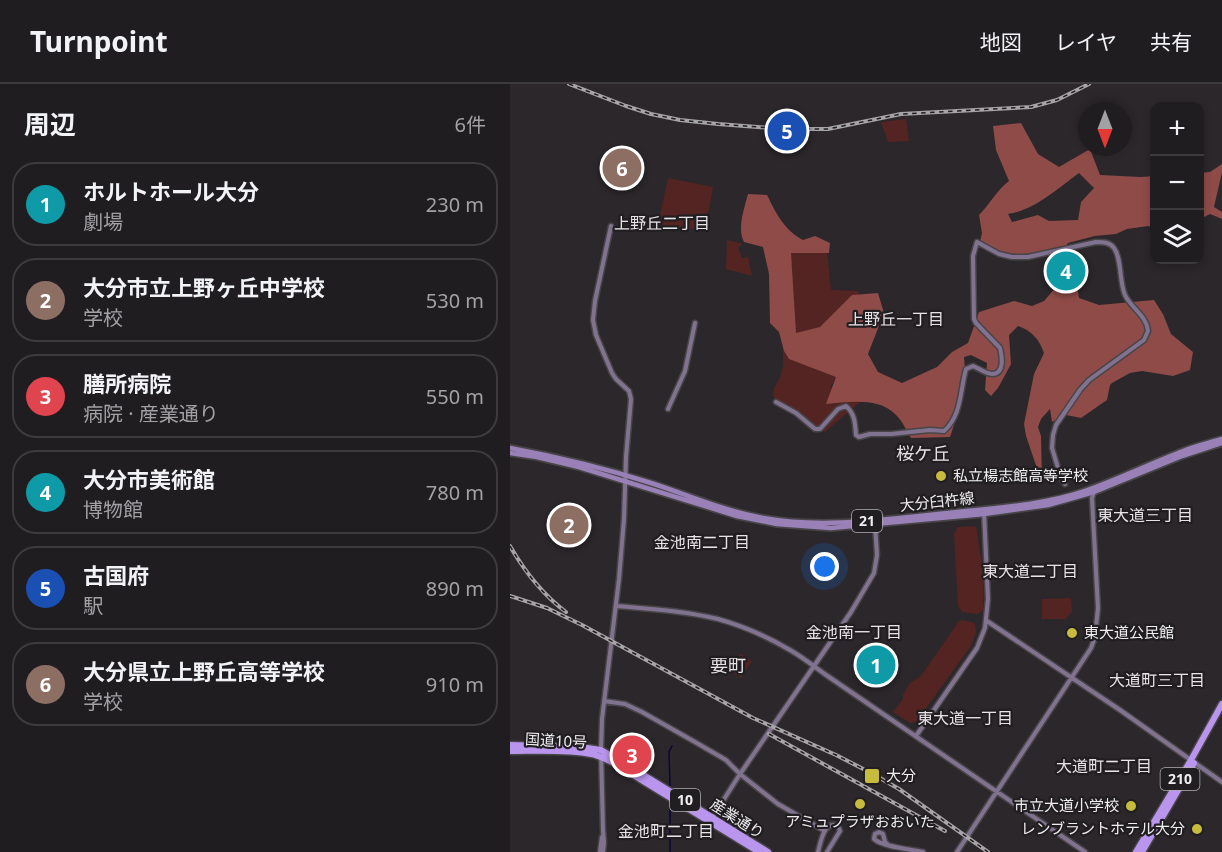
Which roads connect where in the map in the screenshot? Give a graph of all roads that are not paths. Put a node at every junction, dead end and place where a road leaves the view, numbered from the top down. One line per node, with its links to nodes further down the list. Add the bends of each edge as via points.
1 (611, 226): 8 (street, via 593,320 612,373 630,395)
2 (695, 323): 4 (street, via 685,371)
3 (776, 402): 9 (street, via 816,429 846,406 852,411 859,437 944,431 956,413 967,368 973,366 991,374 1001,367 1000,348 974,319 973,256 977,242 1012,257 1106,242 1114,249 1124,293 1146,321 1148,331 1144,340 1089,380 1056,425 1052,448)
4 (668, 409)
5 (1222, 441): 10 (main road, 大分臼杵線 / 21); 11 (main road, 大分臼杵線 / 21, via 1184,450 1082,492)
6 (510, 448): 8 (main road, 大分臼杵線 / 21, via 560,457)
7 (510, 453): 8 (main road, 大分臼杵線 / 21)
8 (626, 478): 12 (main road, 大分臼杵線 / 21, via 730,515 766,522 822,528); 13 (street)
9 (1065, 484)
10 (1094, 492): 11 (main road, 大分臼杵線 / 21, via 1048,505); 16 (street, via 1098,617 1091,648)
11 (984, 512): 12 (main road, 大分臼杵線 / 21); 14 (street)
12 (875, 523): 15 (street, via 874,573)
13 (617, 606): 15 (street, via 718,619 762,635); 17 (street)
14 (987, 621): 16 (street); 20 (street, via 977,648)
15 (813, 665): 20 (street); 25 (street)
16 (1072, 678): 24 (street); 27 (street)
17 (604, 701): 23 (street); 25 (street, via 642,712 726,760)
18 (1222, 704): 24 (highway, 210)
19 (1222, 712): 24 (highway, 210)
20 (916, 736): 27 (street)
21 (510, 745): 23 (highway, 国道10号 / 10, via 580,747)
22 (510, 750): 23 (highway, 国道10号 / 10)
23 (601, 753): 28 (highway, 産業通り / 10, via 634,769); 31 (street)
24 (1193, 761): 26 (street); 39 (highway, 210); 40 (highway, 210)
25 (740, 774): 28 (street); 29 (street, via 775,802)
26 (1222, 782)
27 (996, 791): 37 (street); 38 (street)
28 (711, 820): 32 (highway, 産業通り / 10); 33 (highway, 産業通り / 10)
29 (825, 831): 34 (street); 35 (street, via 833,824 840,827)
30 (888, 845): 36 (street)
31 (601, 852)
32 (759, 852)
33 (768, 852)
34 (818, 852)
35 (827, 852)
36 (923, 852)
37 (957, 852)
38 (1085, 852)
39 (1136, 852)
40 (1142, 852)

